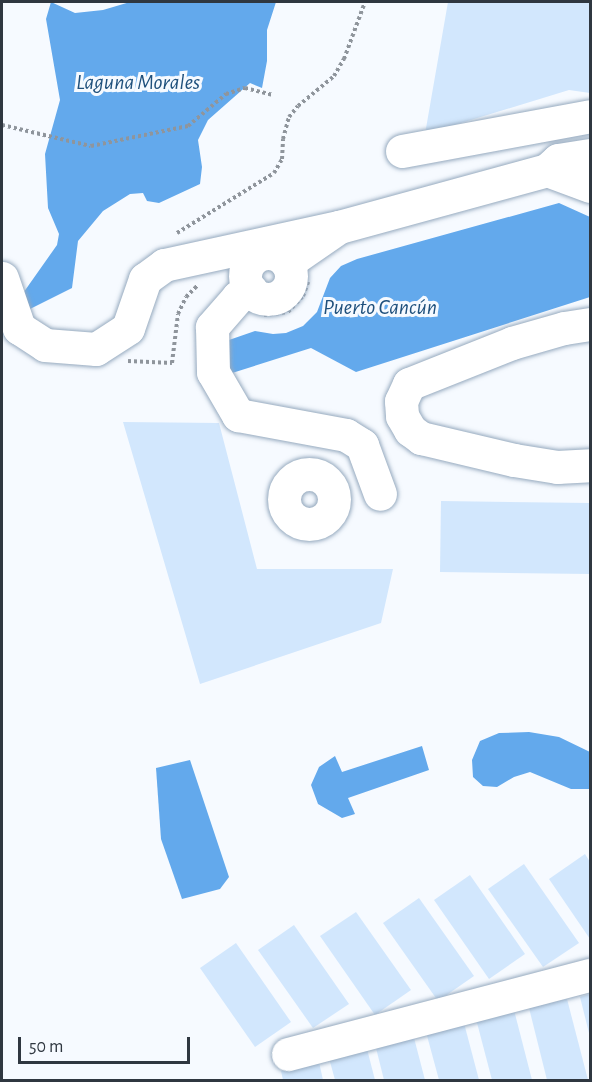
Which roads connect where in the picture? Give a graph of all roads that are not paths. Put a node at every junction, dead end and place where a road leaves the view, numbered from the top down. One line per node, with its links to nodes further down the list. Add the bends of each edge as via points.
1 (591, 116): 2 (street)
2 (402, 151)
3 (591, 155): 4 (street, via 558,160)
4 (548, 170): 5 (street); 6 (street)
5 (591, 186)
6 (339, 227): 7 (street, via 164,265 144,279 128,328 96,349 45,345 19,328); 9 (street, via 287,263 291,281 282,294 267,298 251,290 238,297 212,327 213,372 238,415)
7 (4, 285)
8 (591, 324): 10 (street, via 512,343 409,384 401,401 402,416 410,430 421,438 514,460 557,466)
9 (318, 430): 11 (street); 12 (street, via 346,435 362,445)
10 (591, 465)
11 (312, 474)
12 (380, 494)
13 (591, 975): 14 (street)
14 (288, 1054)

